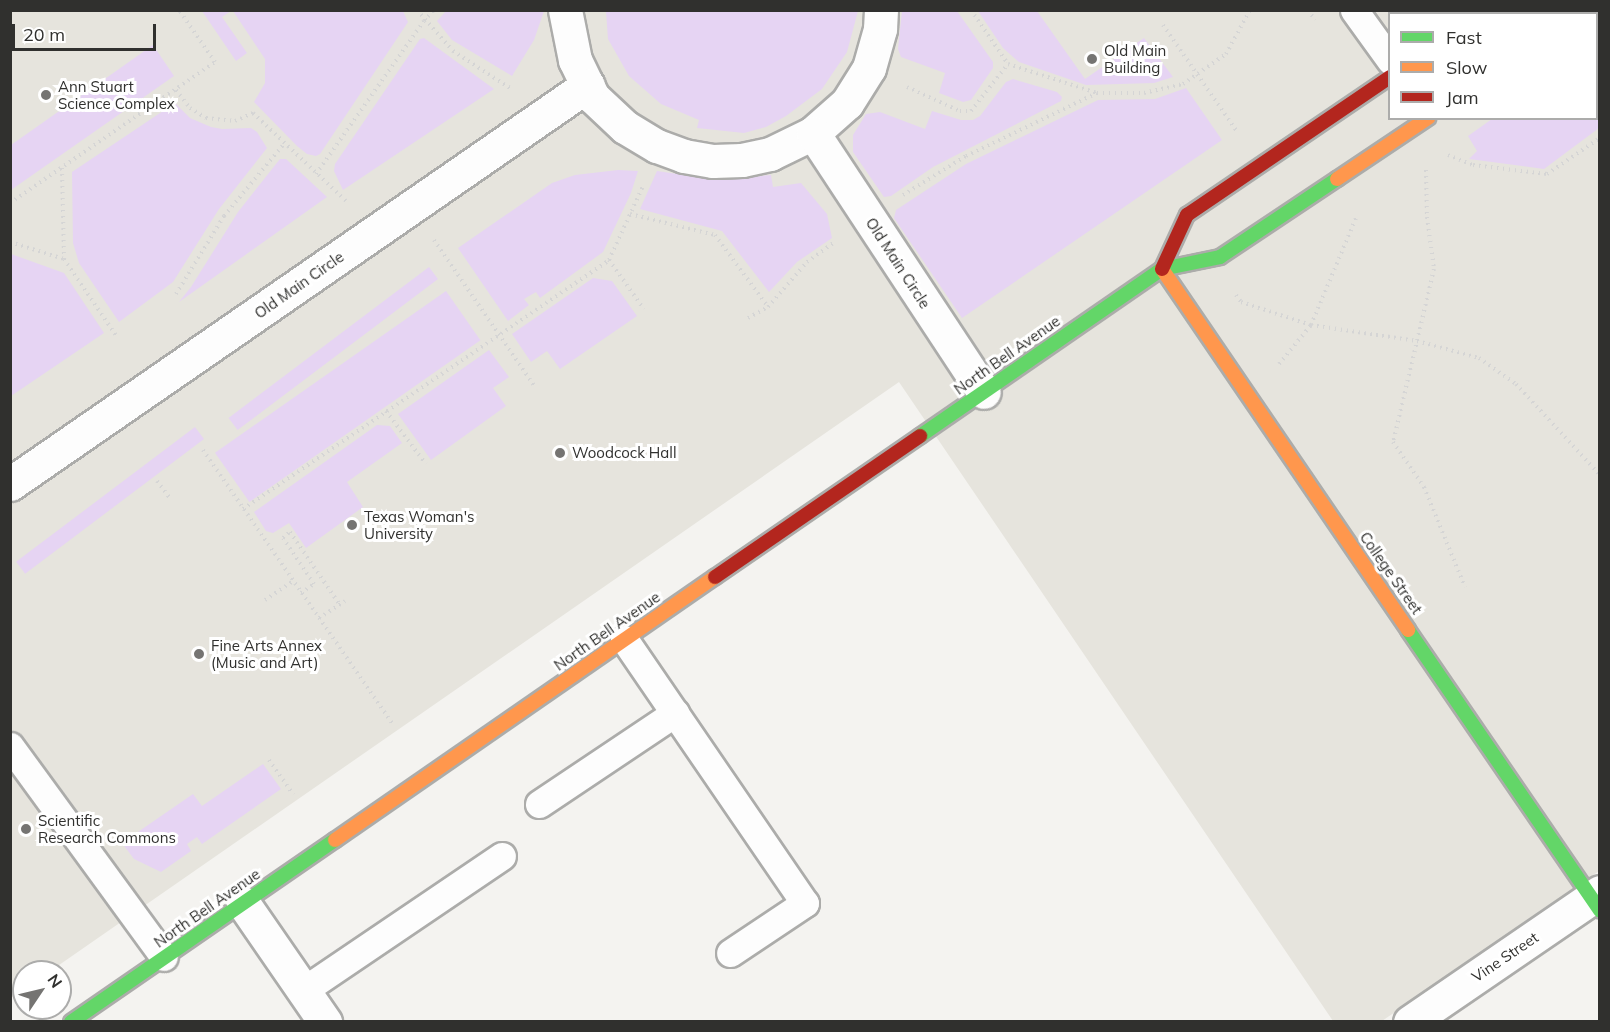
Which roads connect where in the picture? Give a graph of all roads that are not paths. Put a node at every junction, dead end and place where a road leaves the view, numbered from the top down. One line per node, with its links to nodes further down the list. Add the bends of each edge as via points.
1 (565, 10): 6 (street, via 575,60)
2 (881, 10): 8 (street, via 869,68 847,102)
3 (1354, 10): 4 (lane)
4 (1388, 59)
5 (1388, 78): 9 (main road, via 1187,215)
6 (588, 85): 8 (street, via 593,97 625,127 684,156 742,160 770,154); 11 (street, Old Main Circle)
7 (1425, 120): 9 (main road, North Bell Avenue, via 1220,257)
8 (813, 133): 10 (street, Old Main Circle)
9 (1162, 269): 10 (main road, North Bell Avenue); 17 (main road, College Street)
10 (984, 392): 12 (main road, North Bell Avenue)
11 (10, 484)
12 (624, 639): 13 (lane); 18 (main road, North Bell Avenue)
13 (675, 713): 15 (lane); 19 (lane, via 805,903)
14 (10, 746): 20 (lane)
15 (539, 804)
16 (502, 855): 21 (lane)
17 (1597, 900): 24 (street, Vine Street)
18 (243, 903): 20 (main road, North Bell Avenue); 21 (street)
19 (730, 953)
20 (164, 957): 22 (main road, North Bell Avenue)
21 (304, 990): 23 (street)
22 (71, 1022)
23 (325, 1022)
24 (1410, 1022)

